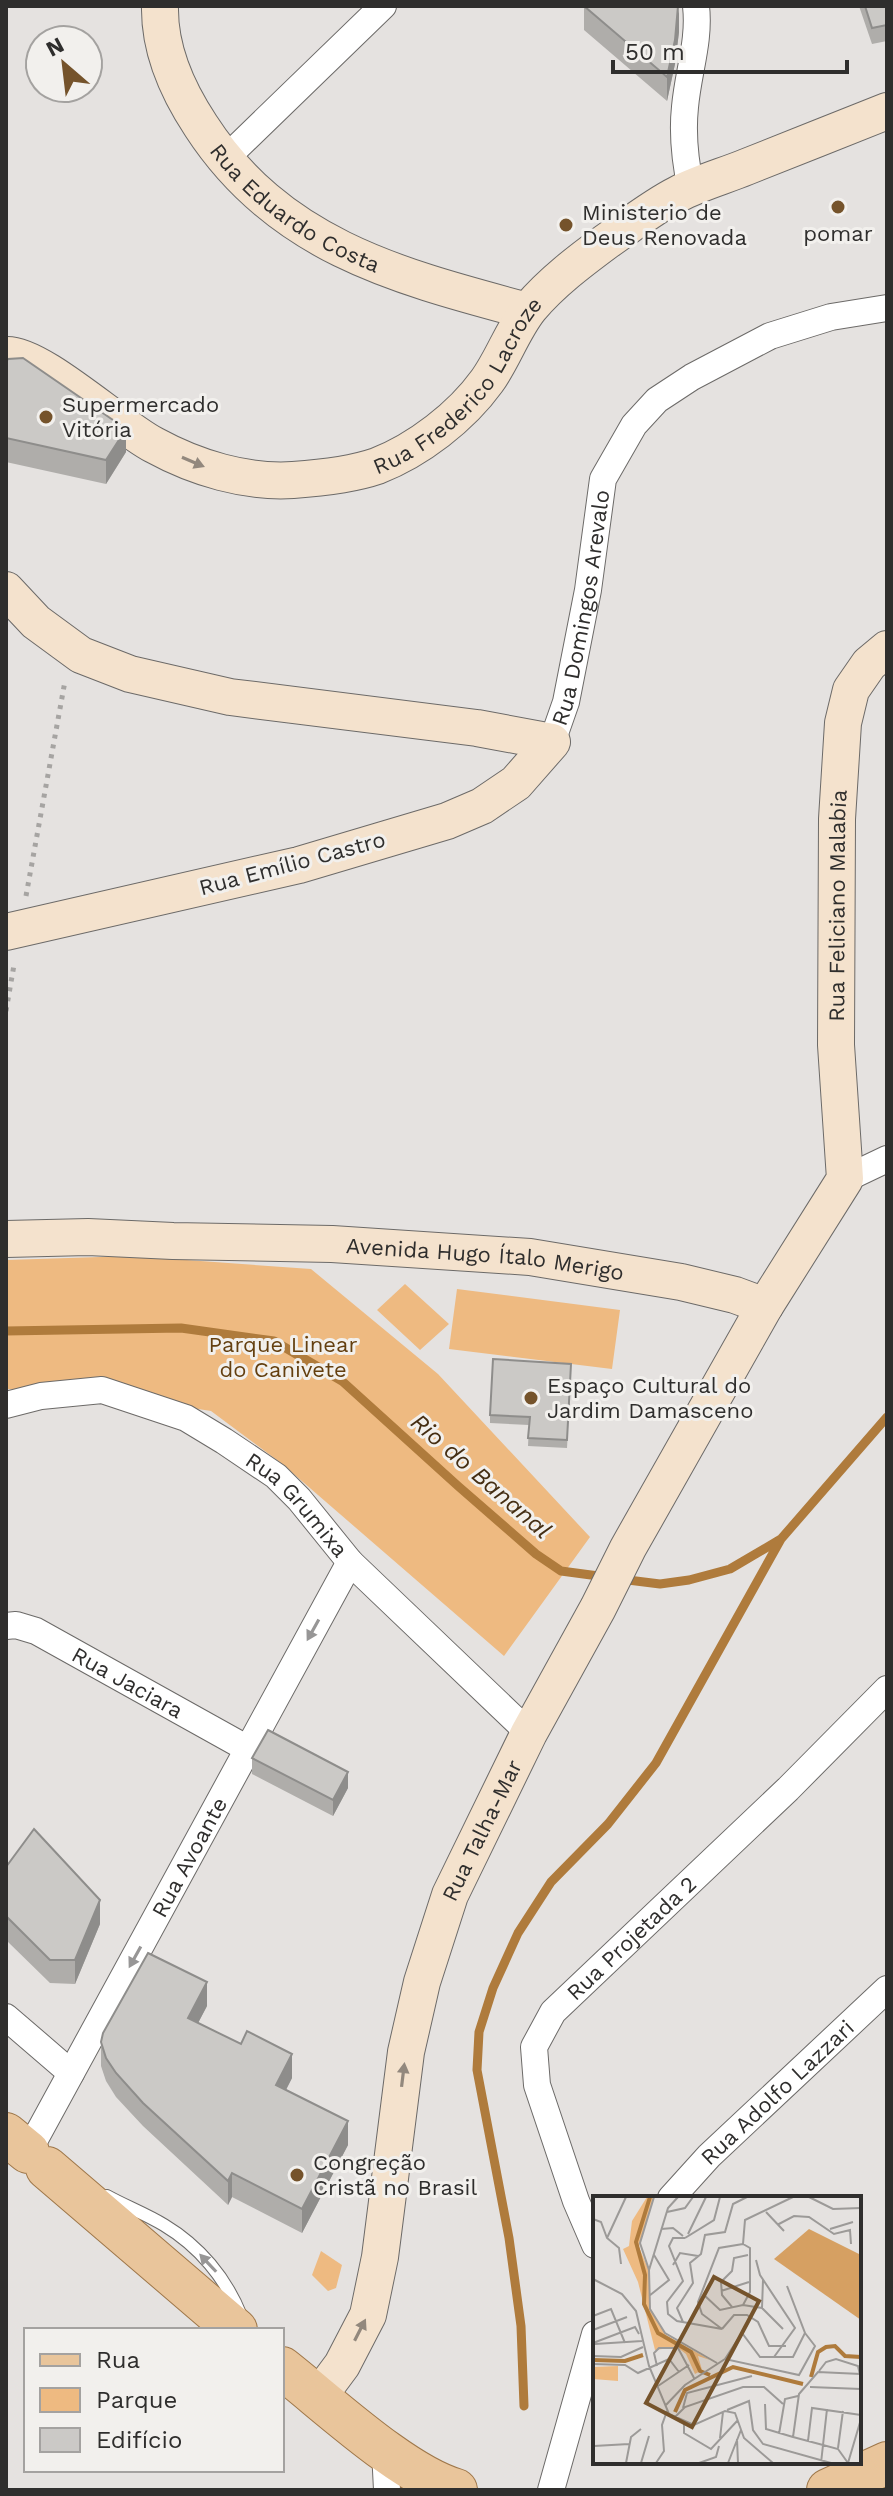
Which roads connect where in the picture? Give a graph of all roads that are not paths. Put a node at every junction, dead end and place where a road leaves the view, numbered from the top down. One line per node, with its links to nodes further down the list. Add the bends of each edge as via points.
1 (160, 6): 5 (street, Rua Eduardo Costa, via 159,28 181,96)
2 (383, 6): 5 (street)
3 (696, 6): 6 (street, via 698,27 683,134)
4 (887, 111): 6 (street, Rua Frederico Lacroze)
5 (224, 160): 8 (street, Rua Eduardo Costa, via 277,212 370,264)
6 (691, 189): 8 (street, Rua Frederico Lacroze, via 608,241 552,284)
7 (887, 308): 12 (street, Rua Domingos Arevalo, via 831,317 770,336 692,377 657,400 634,425 603,479 588,590 566,702)
8 (527, 311): 9 (street, Rua Frederico Lacroze, one-way to 8, via 43,366 154,446 247,478 290,480 377,466 420,443 485,383)
9 (6, 355)
10 (6, 590): 12 (street, Rua Domingos Arevalo, via 36,622 81,655 130,674 230,697)
11 (887, 649): 15 (street, Rua Feliciano Malabia, via 851,690 843,723 836,1018)
12 (552, 742): 13 (street, Rua Emílio Castro, via 516,783 447,821 299,865)
13 (13, 931)
14 (887, 1159): 15 (street)
15 (845, 1179): 17 (street)
16 (6, 1239): 17 (street, Avenida Hugo Ítalo Merigo, via 344,1244 530,1257 681,1282)
17 (765, 1306): 22 (street, Rua Talha-Mar)
18 (6, 1405): 19 (street, Rua Grumixa, via 102,1390 186,1418 276,1476)
19 (350, 1562): 22 (street, Rua Grumixa); 23 (street, Rua Avoante, one-way to 23)
20 (6, 1626): 23 (street, Rua Jaciara, via 36,1631)
21 (887, 1689): 30 (street, Rua Projetada 2, via 553,2012 534,2047 537,2085)
22 (529, 1733): 35 (street, Rua Talha-Mar, one-way to 22, via 368,2315 406,2052 450,1895)
23 (248, 1749): 26 (street, Rua Avoante, one-way to 26)
24 (887, 1989): 29 (street, Rua Adolfo Lazzari)
25 (6, 2017): 26 (street)
26 (71, 2073): 27 (street, Rua Avoante)
27 (41, 2159): 31 (main road)
28 (97, 2190): 32 (lane, one-way to 28, via 231,2291 207,2260 165,2225)
29 (673, 2196)
30 (593, 2240)
31 (234, 2328)
32 (245, 2328)
33 (593, 2341): 39 (street)
34 (284, 2370): 35 (main road)
35 (319, 2396): 37 (main road)
36 (887, 2463): 40 (main road)
37 (386, 2470): 38 (main road)
38 (456, 2490)
39 (551, 2490)
40 (828, 2490)

